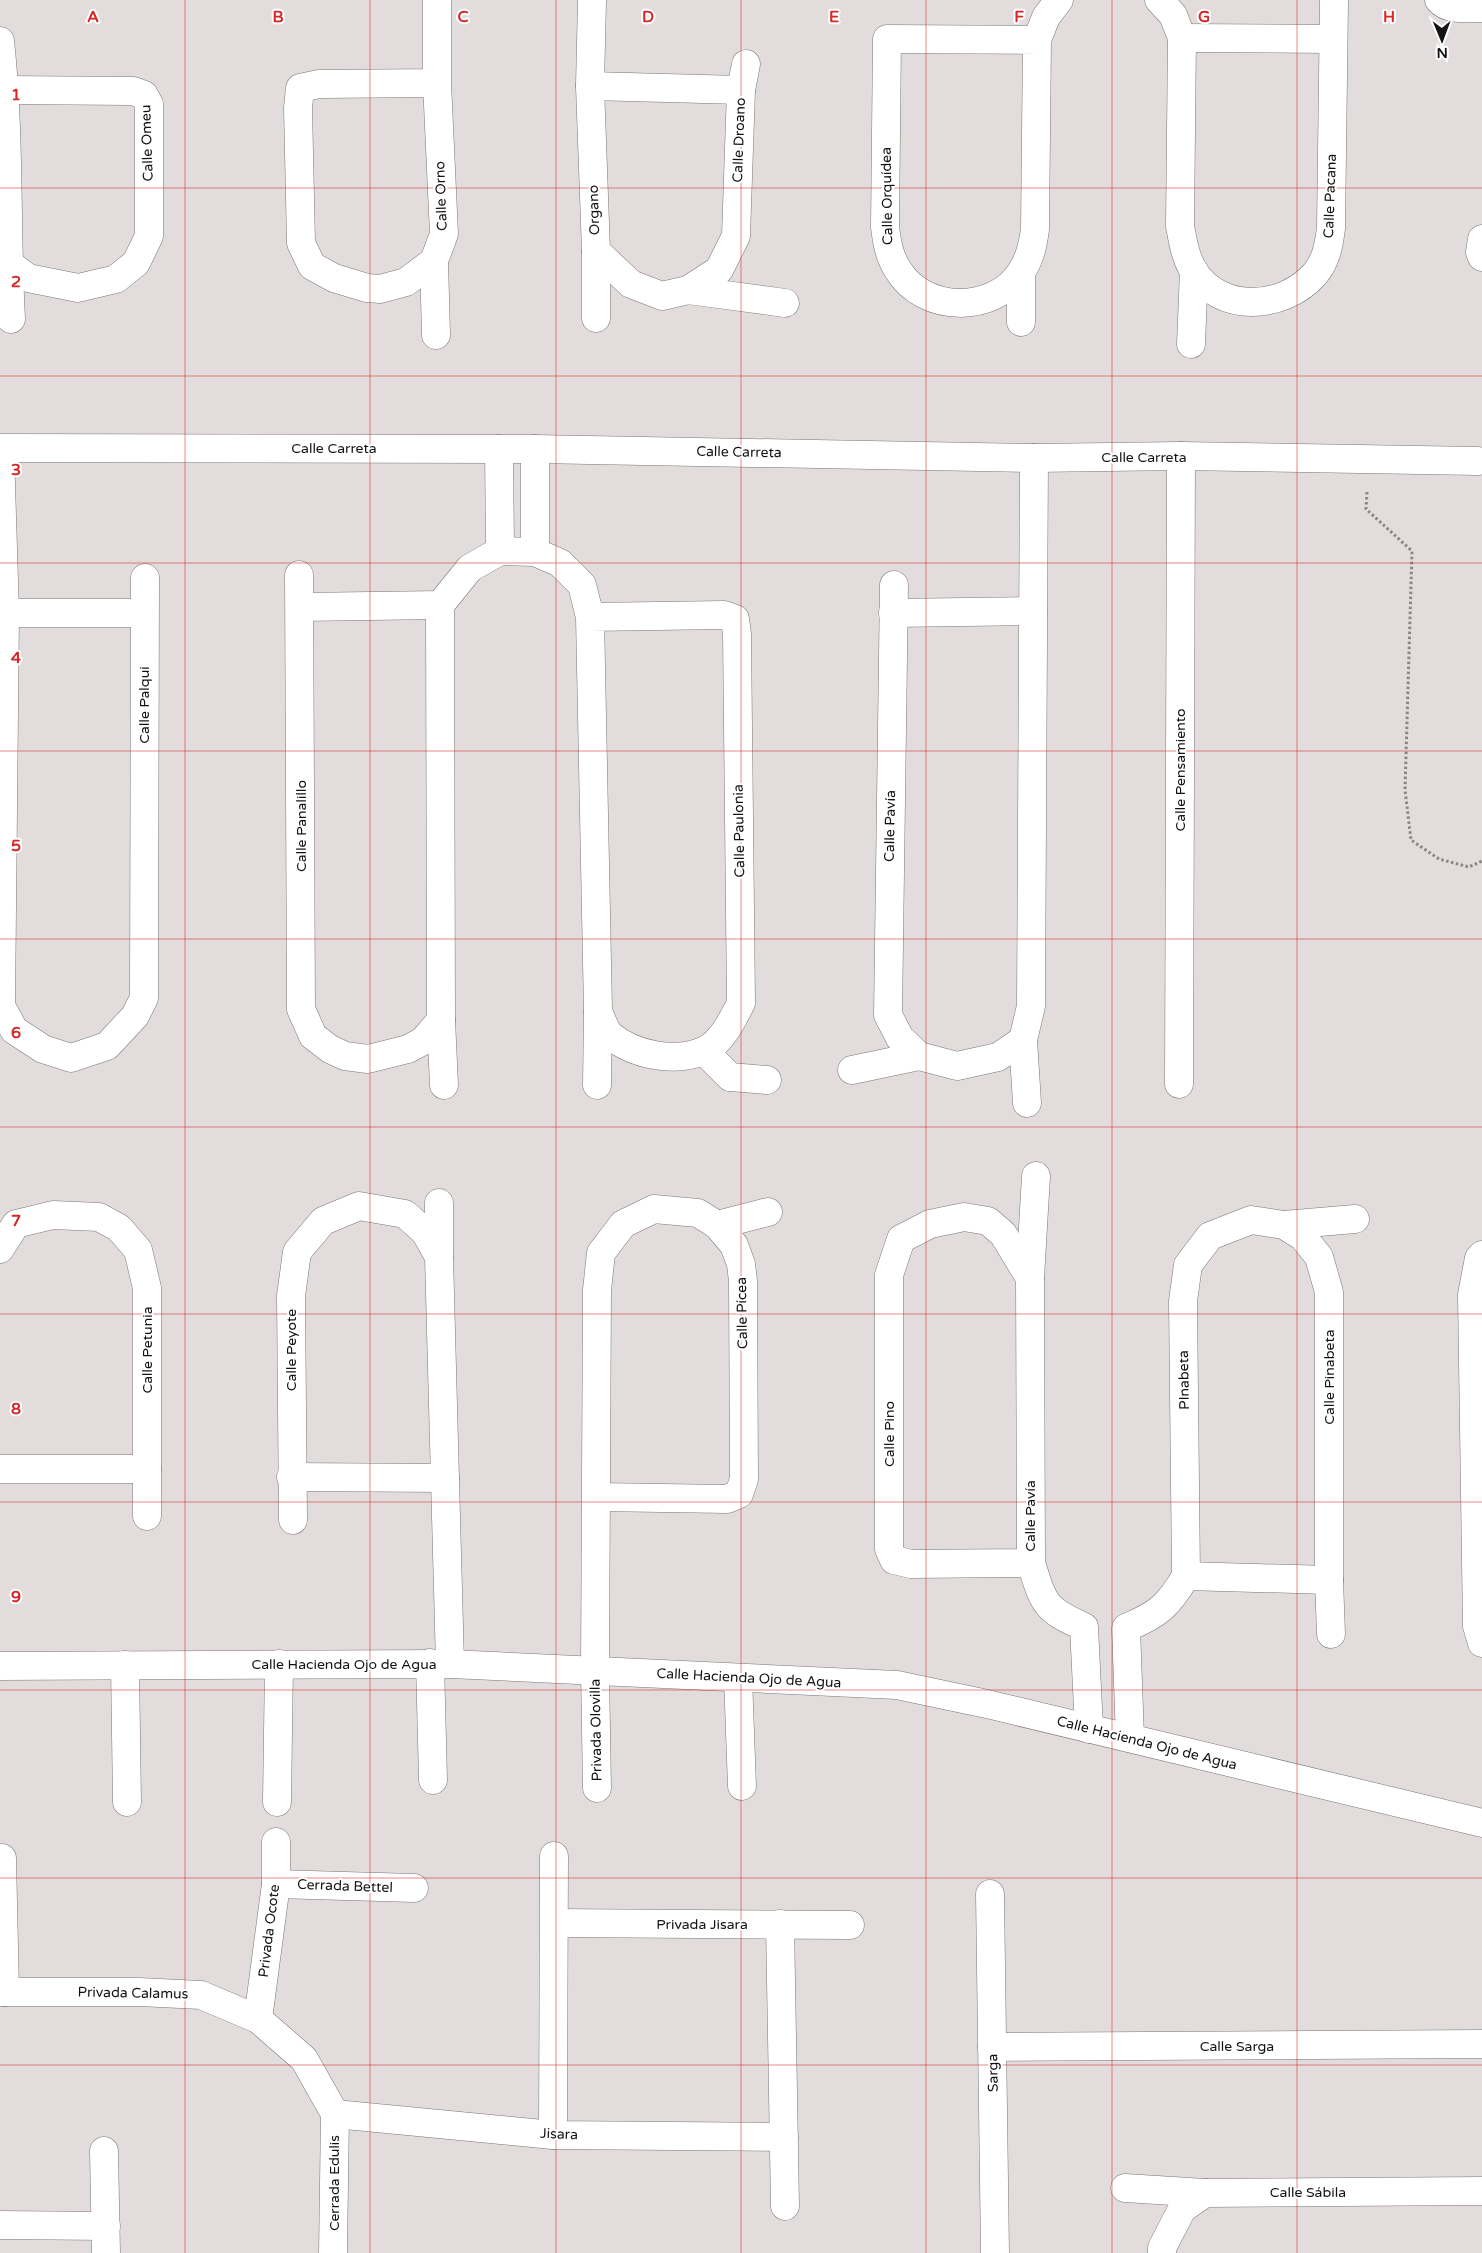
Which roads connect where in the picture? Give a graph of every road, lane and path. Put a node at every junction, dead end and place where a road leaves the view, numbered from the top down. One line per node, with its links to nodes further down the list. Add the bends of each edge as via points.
1 (437, 0): 12 (street, Calle Orno)
2 (592, 0): 13 (street)
3 (1060, 0): 10 (street, Calle Orquídea, via 1046,17)
4 (1159, 0): 8 (street, Calle Pacana, via 1172,15)
5 (1439, 0): 7 (street, via 1456,8)
6 (1334, 2): 9 (street, Calle Pacana)
7 (1482, 8)
8 (1182, 38): 9 (street); 20 (street, Calle Pacana, via 1180,226 1184,250)
9 (1332, 39): 20 (street, Calle Pacana, via 1331,228 1328,252 1316,273 1300,289 1278,300 1255,303 1231,299 1210,288)
10 (1037, 40): 21 (street, Calle Orquídea, via 1035,229 1032,252); 21 (street, Calle Orquídea, via 886,39 885,227 888,250 898,272 915,289 936,300 959,304 983,300 1004,290)
11 (0, 41): 14 (street)
12 (437, 83): 18 (street, Calle Orno, via 444,234); 18 (street, via 319,84 300,88 298,108 301,243 312,266 334,278 380,289 406,282)
13 (590, 86): 16 (street, Organo); 22 (street, Calle Droano, via 744,77 736,236 719,270)
14 (5, 90): 19 (street); 19 (street, Calle Omeu, via 133,91 144,95 149,104 149,236 136,263 116,278 78,288 28,278)
15 (1482, 239): 17 (street)
16 (596, 251): 22 (street, Organo, via 631,284); 25 (street)
17 (1482, 257)
18 (434, 261): 27 (street)
19 (8, 263): 24 (street)
20 (1194, 271): 28 (street)
21 (1021, 273): 26 (street)
22 (675, 293): 23 (street, Organo)
23 (785, 303)
24 (11, 318)
25 (596, 318)
26 (1021, 322)
27 (436, 335)
28 (1191, 344)
29 (0, 448): 30 (street, Calle Carreta)
30 (499, 448): 31 (street, Calle Carreta); 37 (street)
31 (535, 448): 34 (street, Calle Carreta); 37 (street)
32 (0, 452): 44 (street)
33 (1181, 456): 34 (street, Calle Carreta); 35 (street, Calle Carreta); 56 (street, Calle Pensamiento)
34 (1034, 458): 43 (street)
35 (1367, 459): 36 (street, Calle Carreta); 48 (path, via 1366,509 1412,551 1405,790 1411,840 1439,859 1468,867)
36 (1478, 461)
37 (517, 551): 41 (street, via 470,568); 47 (street, via 560,563 582,585)
38 (299, 575): 42 (street, Calle Panalillo)
39 (145, 578): 45 (street, Calle Palqui)
40 (894, 584): 46 (street, Calle Pavía)
41 (440, 605): 42 (street); 50 (street)
42 (300, 607): 50 (street, Calle Panalillo, via 301,1009 313,1036 330,1049 346,1056 368,1058 408,1049 423,1041)
43 (1033, 611): 46 (street); 51 (street, via 1031,1006)
44 (5, 613): 45 (street); 45 (street, Calle Palqui, via 1,1006 14,1030 43,1049 71,1058 107,1046 135,1016 144,998)
45 (144, 613)
46 (893, 613): 53 (street, Calle Pavía, via 888,1015 900,1038)
47 (590, 617): 49 (street); 52 (street, Calle Paulonia, via 724,614 735,619 741,1003 732,1021)
48 (1482, 861)
49 (598, 1011): 52 (street, via 609,1035 630,1047 677,1057); 58 (street)
50 (441, 1020): 57 (street)
51 (1023, 1040): 53 (street, Calle Pavía, via 998,1057 957,1066); 59 (street)
52 (704, 1051): 55 (street, via 730,1077)
53 (920, 1056): 54 (street)
54 (852, 1070)
55 (767, 1080)
56 (1179, 1084)
57 (444, 1085)
58 (597, 1085)
59 (1027, 1103)
60 (1036, 1176): 70 (street, Calle Pavía)
61 (439, 1203): 69 (street, Calle Peyote)
62 (768, 1212): 65 (street)
63 (1355, 1219): 66 (street)
64 (1251, 1220): 66 (street, Calle Pinabeta); 79 (street, PInabeta, via 1210,1236 1188,1265 1183,1301)
65 (717, 1225): 75 (street, Calle Pícea, via 698,1213 654,1209 623,1224 601,1253 597,1290); 75 (street, Calle Pícea, via 734,1246 743,1281 744,1479 740,1494 727,1499)
66 (1284, 1225): 80 (street, Calle Pinabeta, via 1303,1237 1319,1257 1329,1292)
67 (0, 1249): 72 (street, Calle Petunia, via 16,1224 53,1215 99,1216 119,1228 138,1250 147,1288)
68 (1482, 1254): 82 (street, via 1472,1295 1477,1626)
69 (439, 1257): 73 (street, Calle Peyote, via 425,1232 406,1214 359,1206 323,1221 297,1252 291,1296); 74 (street, Calle Peyote)
70 (1030, 1278): 78 (street, Calle Pavía); 78 (street, Calle Pino, via 1003,1234 988,1221 964,1217 930,1224 901,1240 889,1275 889,1549 894,1560 911,1564)
71 (0, 1469): 72 (street)
72 (148, 1469): 76 (street, Calle Petunia)
73 (291, 1477): 74 (street); 77 (street, Calle Peyote)
74 (445, 1478): 83 (street, Calle Peyote)
75 (597, 1497): 87 (street, Calle Pícea)
76 (147, 1516)
77 (293, 1520)
78 (1031, 1564): 89 (street, Calle Pavía, via 1042,1600 1061,1616 1084,1627)
79 (1186, 1576): 80 (street); 90 (street, via 1172,1599 1152,1617 1126,1628)
80 (1329, 1580): 81 (street, Calle Pinabeta)
81 (1331, 1634)
82 (1482, 1643)
83 (440, 1663): 84 (street, Calle Hacienda Ojo de Agua); 87 (street, Calle Hacienda Ojo de Agua); 91 (street, Calle Peyote)
84 (279, 1664): 86 (street, Calle Hacienda Ojo de Agua); 95 (street)
85 (0, 1666): 86 (street, Calle Hacienda Ojo de Agua)
86 (125, 1666): 94 (street)
87 (595, 1672): 88 (street, Calle Hacienda Ojo de Agua); 93 (street, Privada Olovilla)
88 (738, 1678): 89 (street, Calle Hacienda Ojo de Agua, via 896,1685); 92 (street)
89 (1089, 1729): 90 (street, Calle Hacienda Ojo de Agua)
90 (1130, 1738): 96 (street, Calle Hacienda Ojo de Agua)
91 (433, 1780)
92 (742, 1786)
93 (597, 1788)
94 (127, 1802)
95 (277, 1802)
96 (1482, 1823)
97 (276, 1842): 100 (street, Privada Ocote)
98 (554, 1856): 103 (street)
99 (2, 1858): 106 (street)
100 (276, 1884): 101 (street, Cerrada Bettel); 107 (street, Privada Ocote)
101 (414, 1888)
102 (990, 1894): 109 (street, Sarga)
103 (555, 1923): 104 (street, Privada Jisara); 111 (street)
104 (780, 1924): 105 (street, Privada Jisara); 112 (street)
105 (850, 1925)
106 (2, 1992): 107 (street, Privada Calamus, via 201,1995)
107 (258, 2019): 110 (street, Privada Calamus, via 304,2060)
108 (1482, 2044): 109 (street, Calle Sarga)
109 (992, 2047): 123 (street, Sarga)
110 (335, 2114): 111 (street, Jisara); 122 (street, Cerrada Edulis)
111 (553, 2134): 112 (street, Jisara)
112 (784, 2137): 117 (street)
113 (104, 2151): 119 (street)
114 (1124, 2188): 116 (street, Calle Sábila)
115 (1482, 2191): 116 (street, Calle Sábila)
116 (1205, 2193): 120 (street, via 1182,2209)
117 (785, 2206)
118 (0, 2225): 119 (street)
119 (106, 2226): 121 (street)
120 (1162, 2250)
121 (106, 2253)
122 (334, 2253)
123 (995, 2253)

